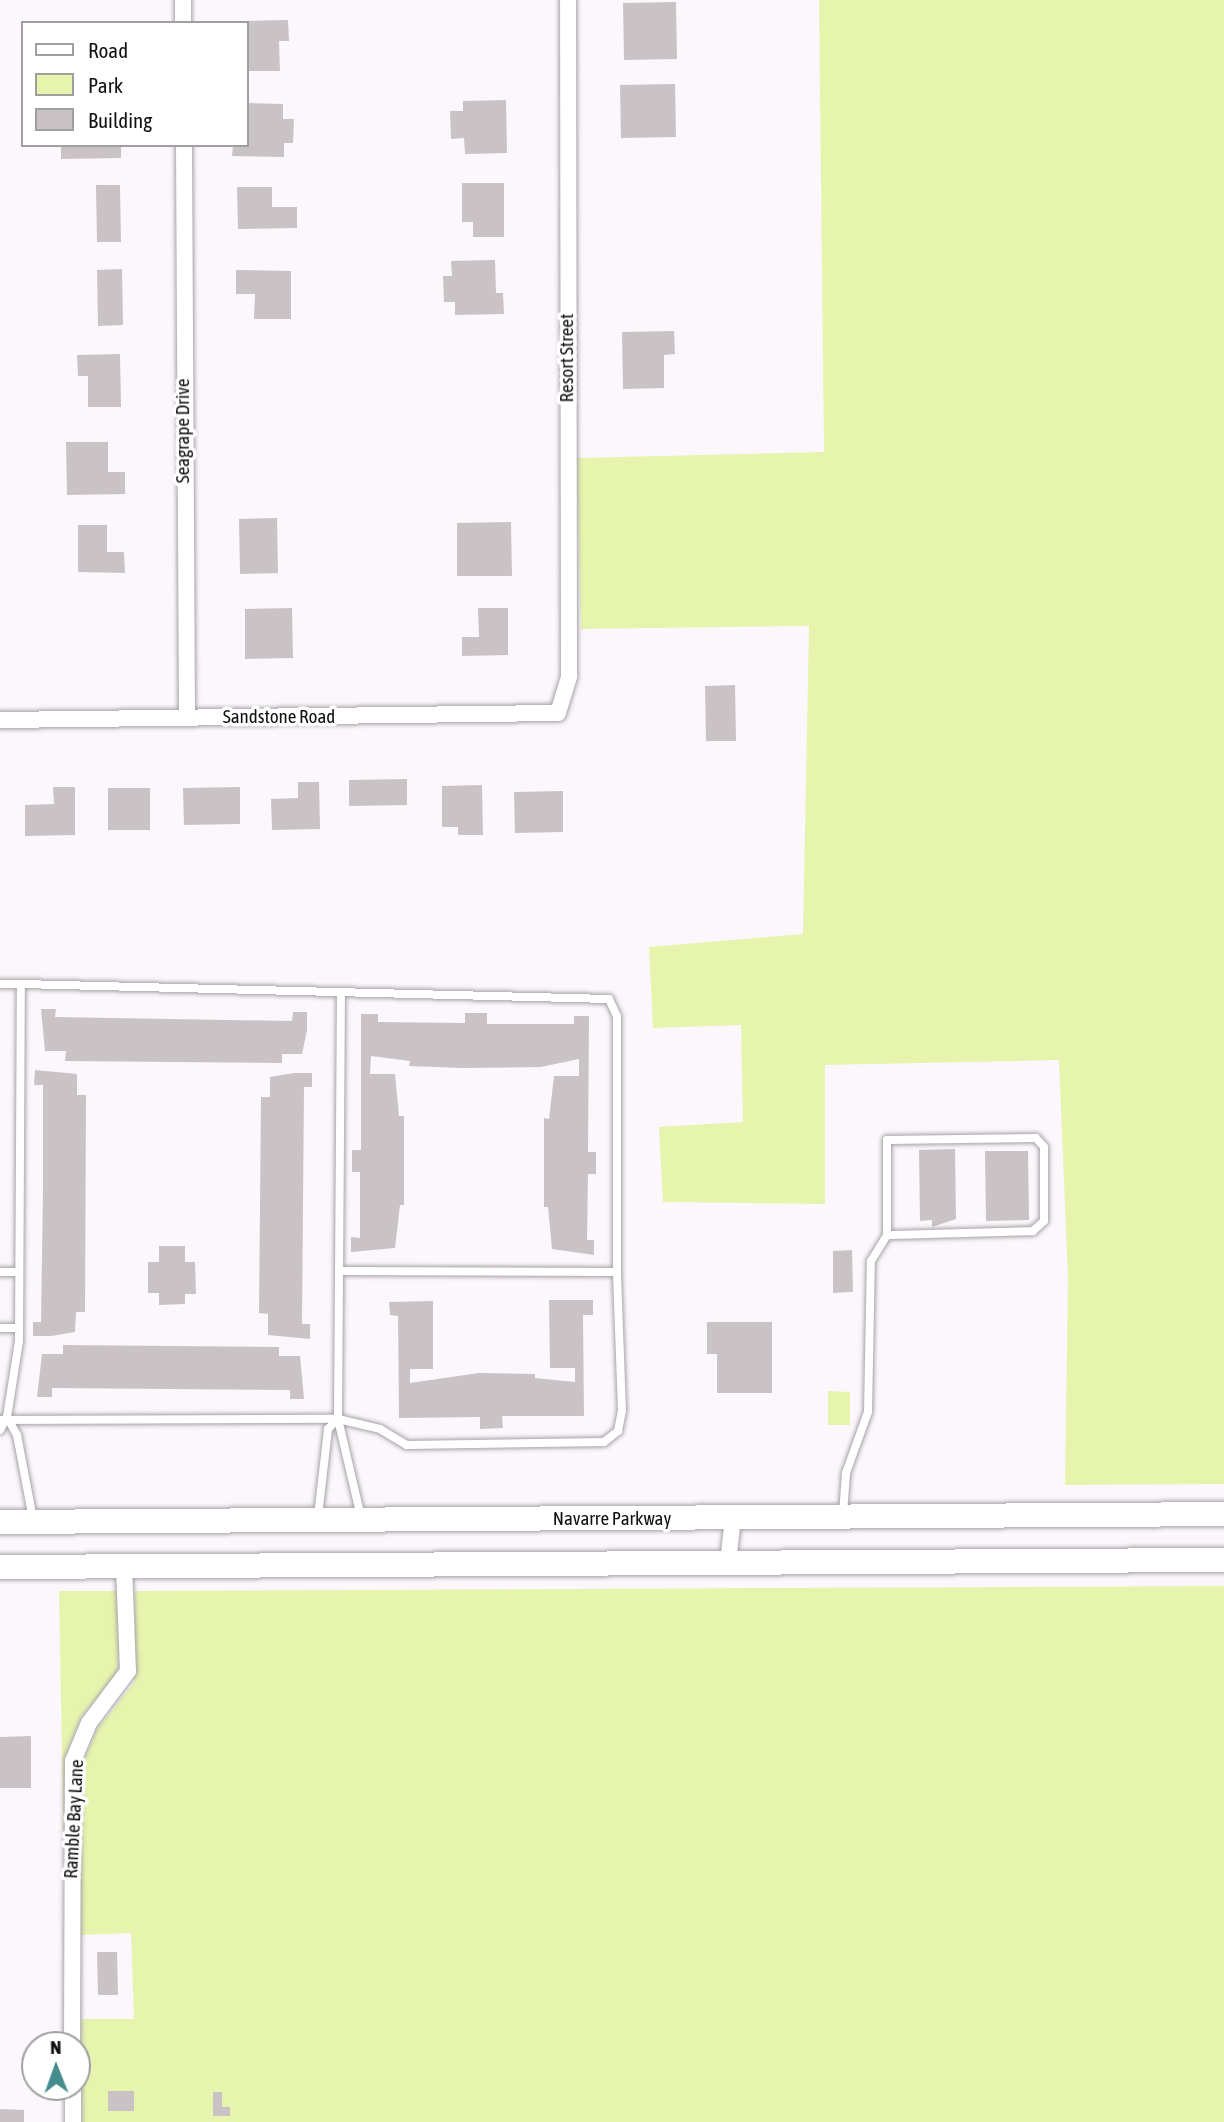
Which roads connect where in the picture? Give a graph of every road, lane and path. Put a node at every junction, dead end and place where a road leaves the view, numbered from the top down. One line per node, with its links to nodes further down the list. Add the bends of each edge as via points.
1 (183, 0): 3 (street)
2 (568, 0): 5 (street, Resort Street, via 569,676)
3 (183, 21)
4 (184, 147): 6 (street, Seagrape Drive)
5 (558, 713): 6 (street, Sandstone Road)
6 (187, 718): 7 (street, Sandstone Road)
7 (0, 720)
8 (0, 984): 9 (lane)
9 (21, 984): 10 (lane); 14 (lane)
10 (341, 994): 12 (lane); 15 (lane, via 609,999 617,1016)
11 (887, 1235): 11 (lane, via 887,1140 1035,1138 1044,1147 1044,1221 1033,1231); 22 (lane, via 871,1261 868,1412 846,1473)
12 (339, 1271): 15 (lane); 19 (lane)
13 (0, 1272): 14 (lane)
14 (19, 1272): 17 (lane)
15 (617, 1272): 19 (lane, via 622,1411 618,1431 604,1442 407,1445 380,1429)
16 (0, 1328): 17 (lane)
17 (19, 1328): 18 (lane)
18 (4, 1418): 19 (lane); 20 (lane); 27 (lane, via 17,1435)
19 (338, 1419): 24 (lane, via 328,1429); 25 (lane)
20 (0, 1430)
21 (1224, 1514): 22 (highway, Navarre Parkway)
22 (843, 1517): 23 (highway, Navarre Parkway)
23 (733, 1518): 25 (highway, Navarre Parkway); 29 (street)
24 (318, 1519): 25 (highway, Navarre Parkway); 27 (highway, Navarre Parkway)
25 (362, 1520)
26 (0, 1522): 27 (highway, Navarre Parkway)
27 (34, 1522)
28 (1224, 1560): 29 (highway)
29 (728, 1563): 30 (highway)
30 (124, 1566): 31 (highway); 32 (street, Ramble Bay Lane, via 128,1671 89,1723 74,1761)
31 (0, 1567)
32 (72, 2031)
33 (73, 2101): 34 (street)
34 (73, 2122)

